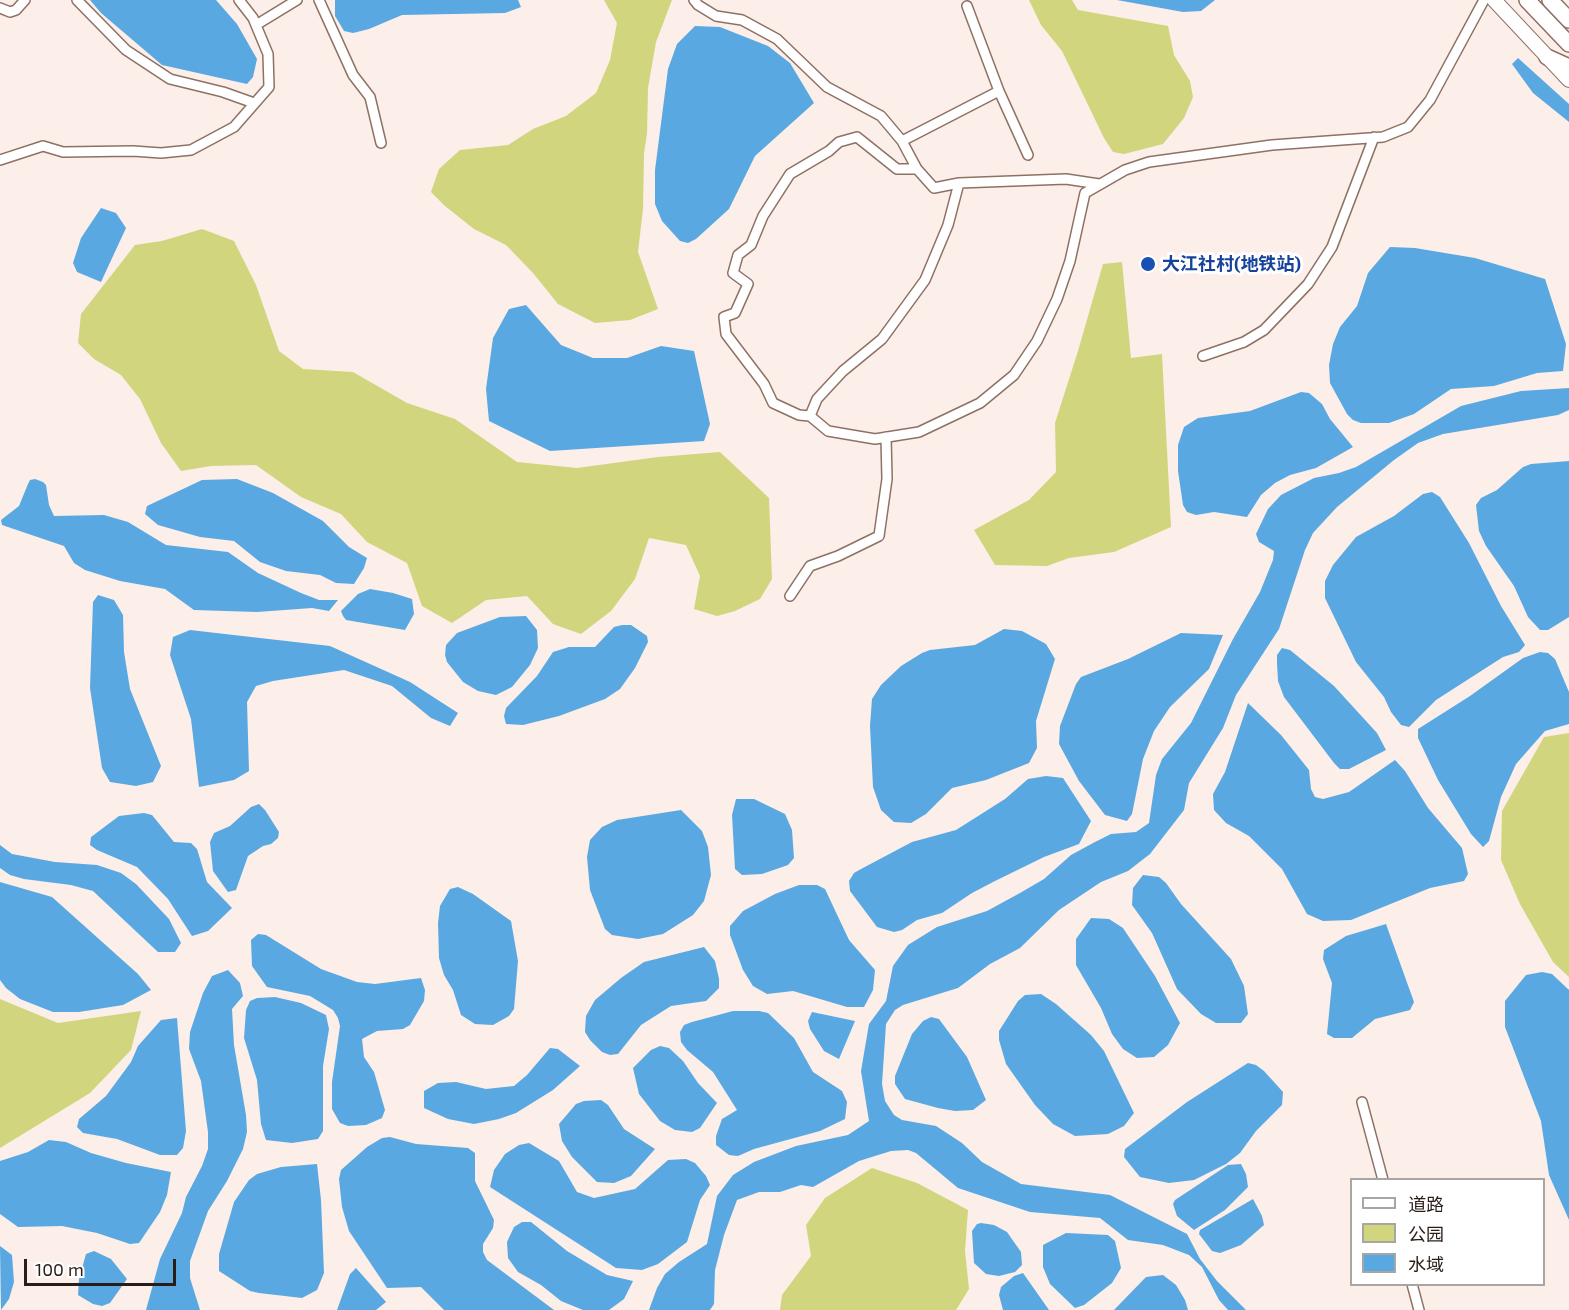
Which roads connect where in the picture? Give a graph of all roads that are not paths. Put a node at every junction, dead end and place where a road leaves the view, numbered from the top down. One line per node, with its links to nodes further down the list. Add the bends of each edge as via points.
1 (25, 0): 12 (street, via 10,12)
2 (76, 0): 20 (street, via 126,50 170,79)
3 (239, 0): 14 (street)
4 (297, 0): 14 (street)
5 (319, 0): 23 (street, via 353,75 370,97)
6 (694, 0): 22 (street, via 716,16 742,20 777,39 827,87 881,116)
7 (1484, 0): 21 (street, via 1430,100 1408,127)
8 (1494, 0): 16 (main road)
9 (1527, 0): 15 (main road)
10 (1550, 0): 13 (main road)
11 (967, 6): 19 (street)
12 (0, 8)
13 (1569, 20)
14 (256, 25): 20 (street, via 268,54 269,87)
15 (1569, 44)
16 (1547, 57): 17 (main road); 18 (main road)
17 (1569, 67)
18 (1569, 80)
19 (999, 91): 22 (street); 24 (street)
20 (254, 103): 25 (street, via 234,127 190,150 63,152 43,146)
21 (1374, 137): 28 (street, via 1272,145 1149,162); 29 (street, via 1332,247 1308,284 1264,330 1244,342)
22 (902, 141): 26 (street)
23 (381, 144)
24 (1028, 155)
25 (0, 160)
26 (917, 169): 27 (street, via 934,188); 30 (street, via 897,169 857,137 839,142 790,174 763,216 751,244 738,255 733,273 748,284 735,313 724,317 726,334 764,384 773,403)
27 (959, 183): 28 (street, via 1066,179); 30 (street, via 948,225 925,280 882,339 817,399)
28 (1099, 184): 31 (street, via 1085,193 1057,299 1037,341 1014,375 980,403 920,432)
29 (1203, 356)
30 (810, 416): 31 (street, via 828,431 875,439)
31 (886, 437): 32 (street, via 887,479 879,536 810,566)
32 (790, 596)
33 (1362, 1102): 34 (street)
34 (1383, 1178)
35 (1413, 1286): 36 (street)
36 (1419, 1310)

